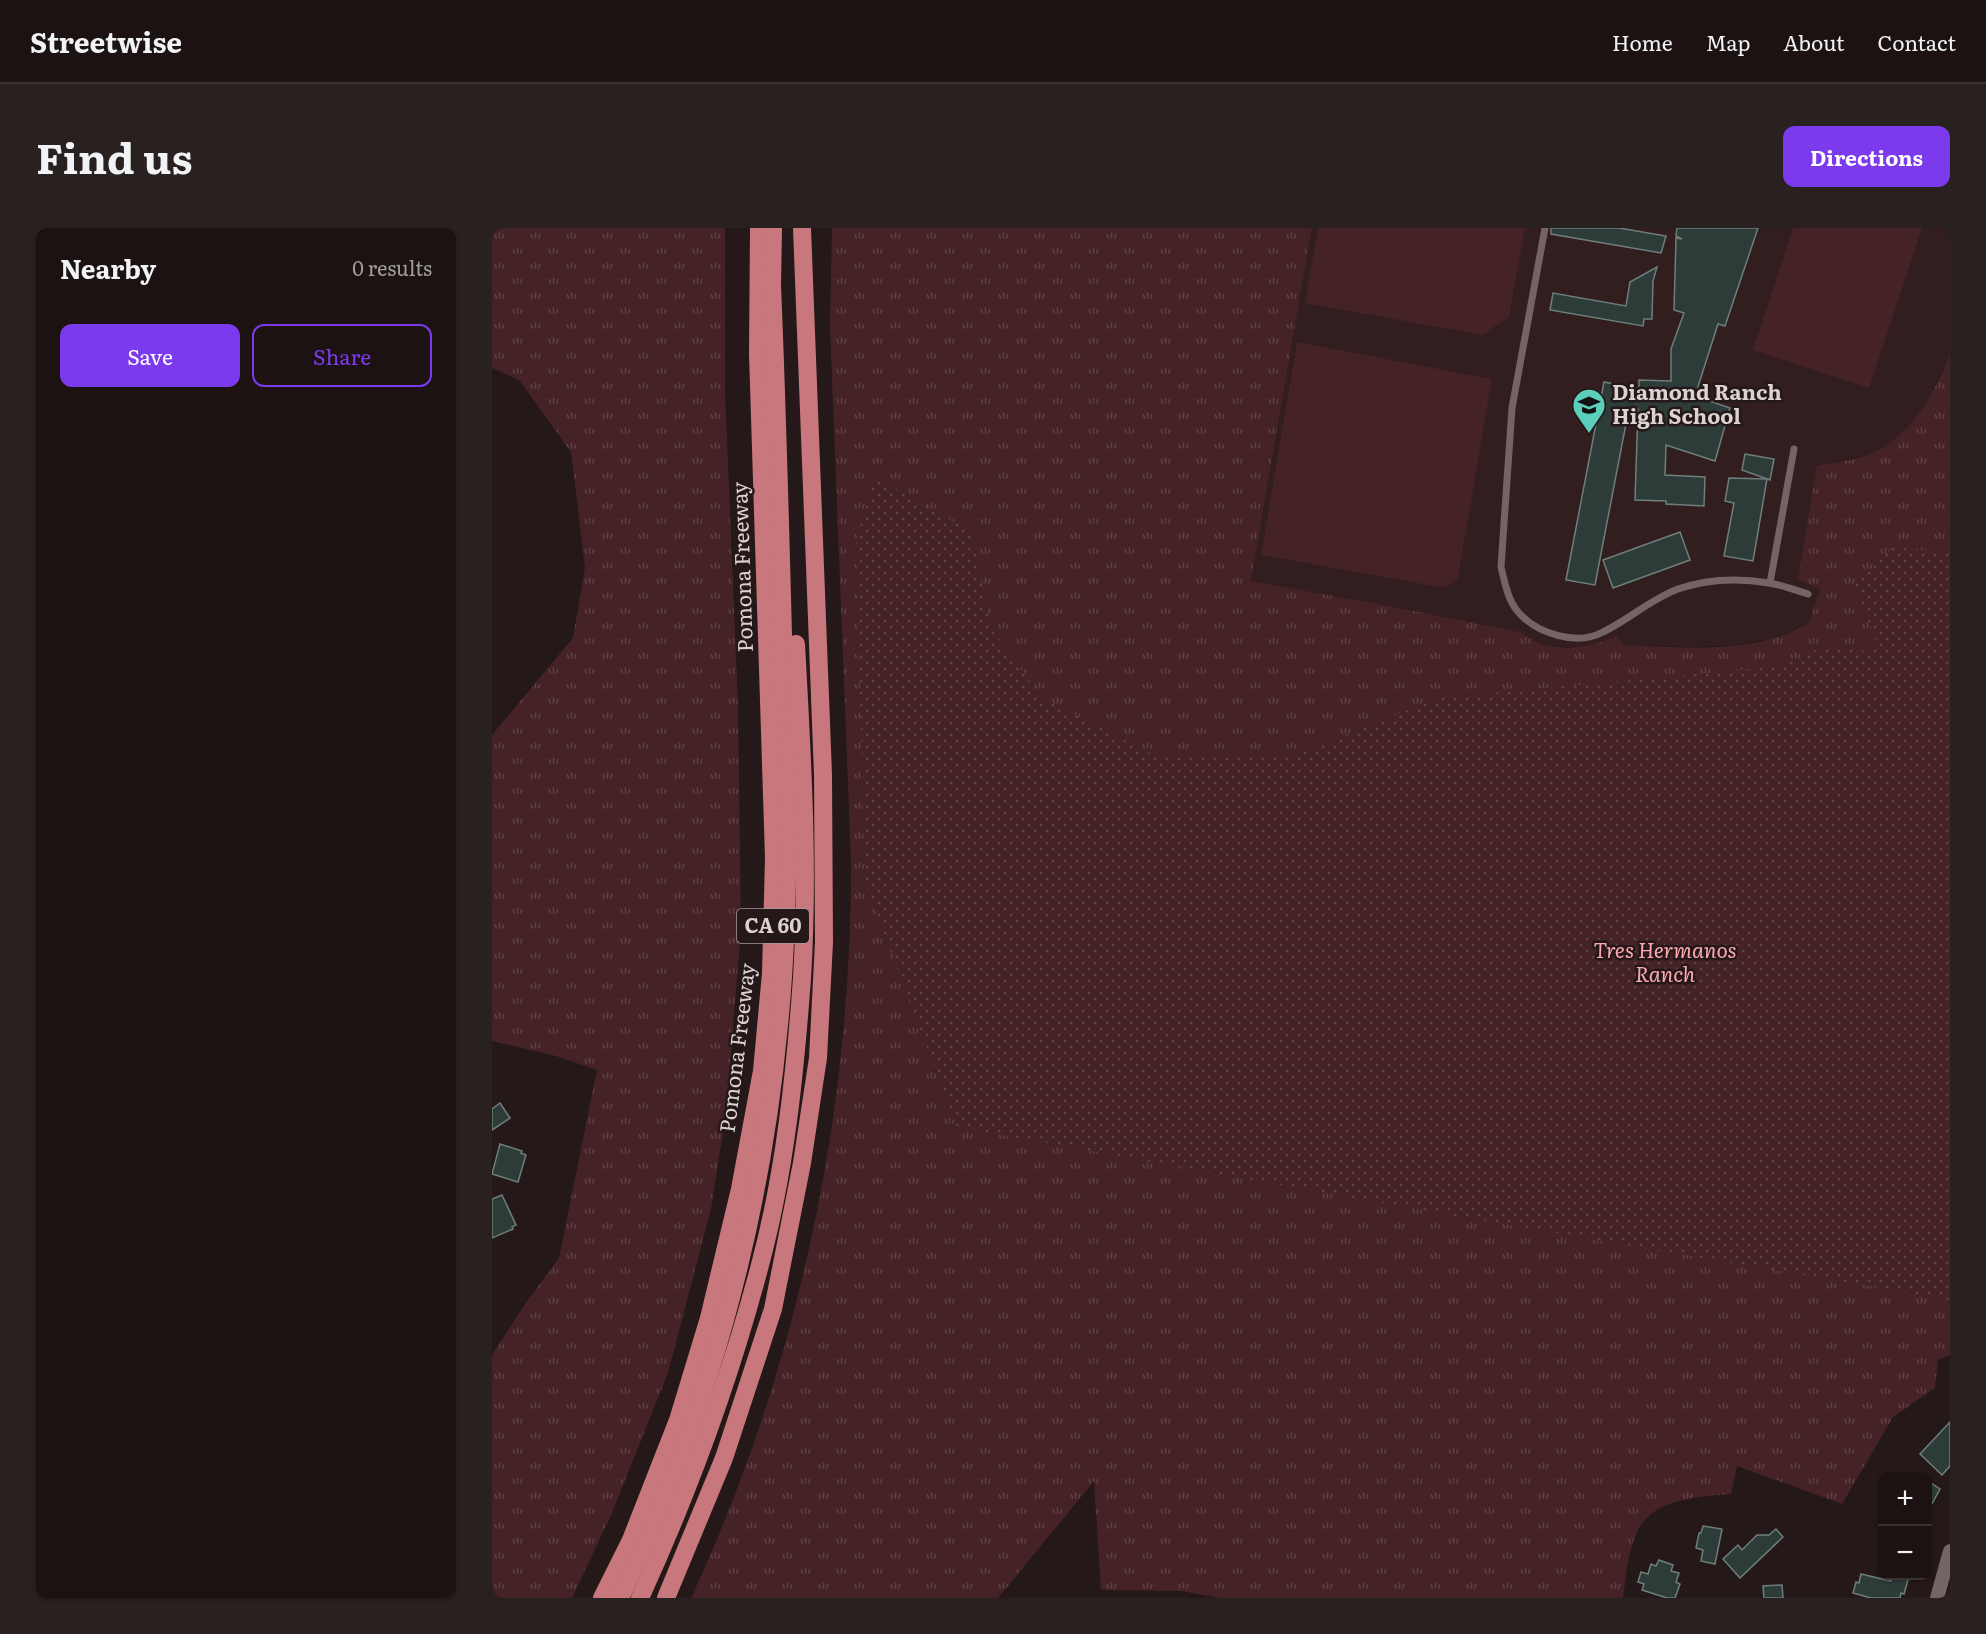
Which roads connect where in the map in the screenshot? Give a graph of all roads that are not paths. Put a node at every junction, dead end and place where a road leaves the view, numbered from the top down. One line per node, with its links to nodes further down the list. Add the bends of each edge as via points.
1 (759, 228): 10 (highway, Pomona Freeway / CA 60, via 758,354 774,858 771,973 762,1071 740,1189 709,1318 678,1420)
2 (773, 228): 11 (highway, via 788,852 779,1026 763,1153 723,1325 687,1438 648,1541)
3 (784, 228): 12 (highway, via 783,309 805,884 794,1067 761,1264 706,1441)
4 (802, 228): 13 (highway, CA 60, via 823,775 824,942 818,1058 773,1309 724,1458)
5 (1545, 228): 7 (lane, via 1512,408 1501,567 1507,592 1518,612 1554,635 1579,638 1601,634 1650,601 1679,589 1711,581)
6 (1794, 449): 7 (lane)
7 (1770, 583): 8 (lane)
8 (1808, 594)
9 (1950, 1551): 14 (street)
10 (603, 1598)
11 (620, 1598)
12 (640, 1598)
13 (666, 1598)
14 (1937, 1598)

